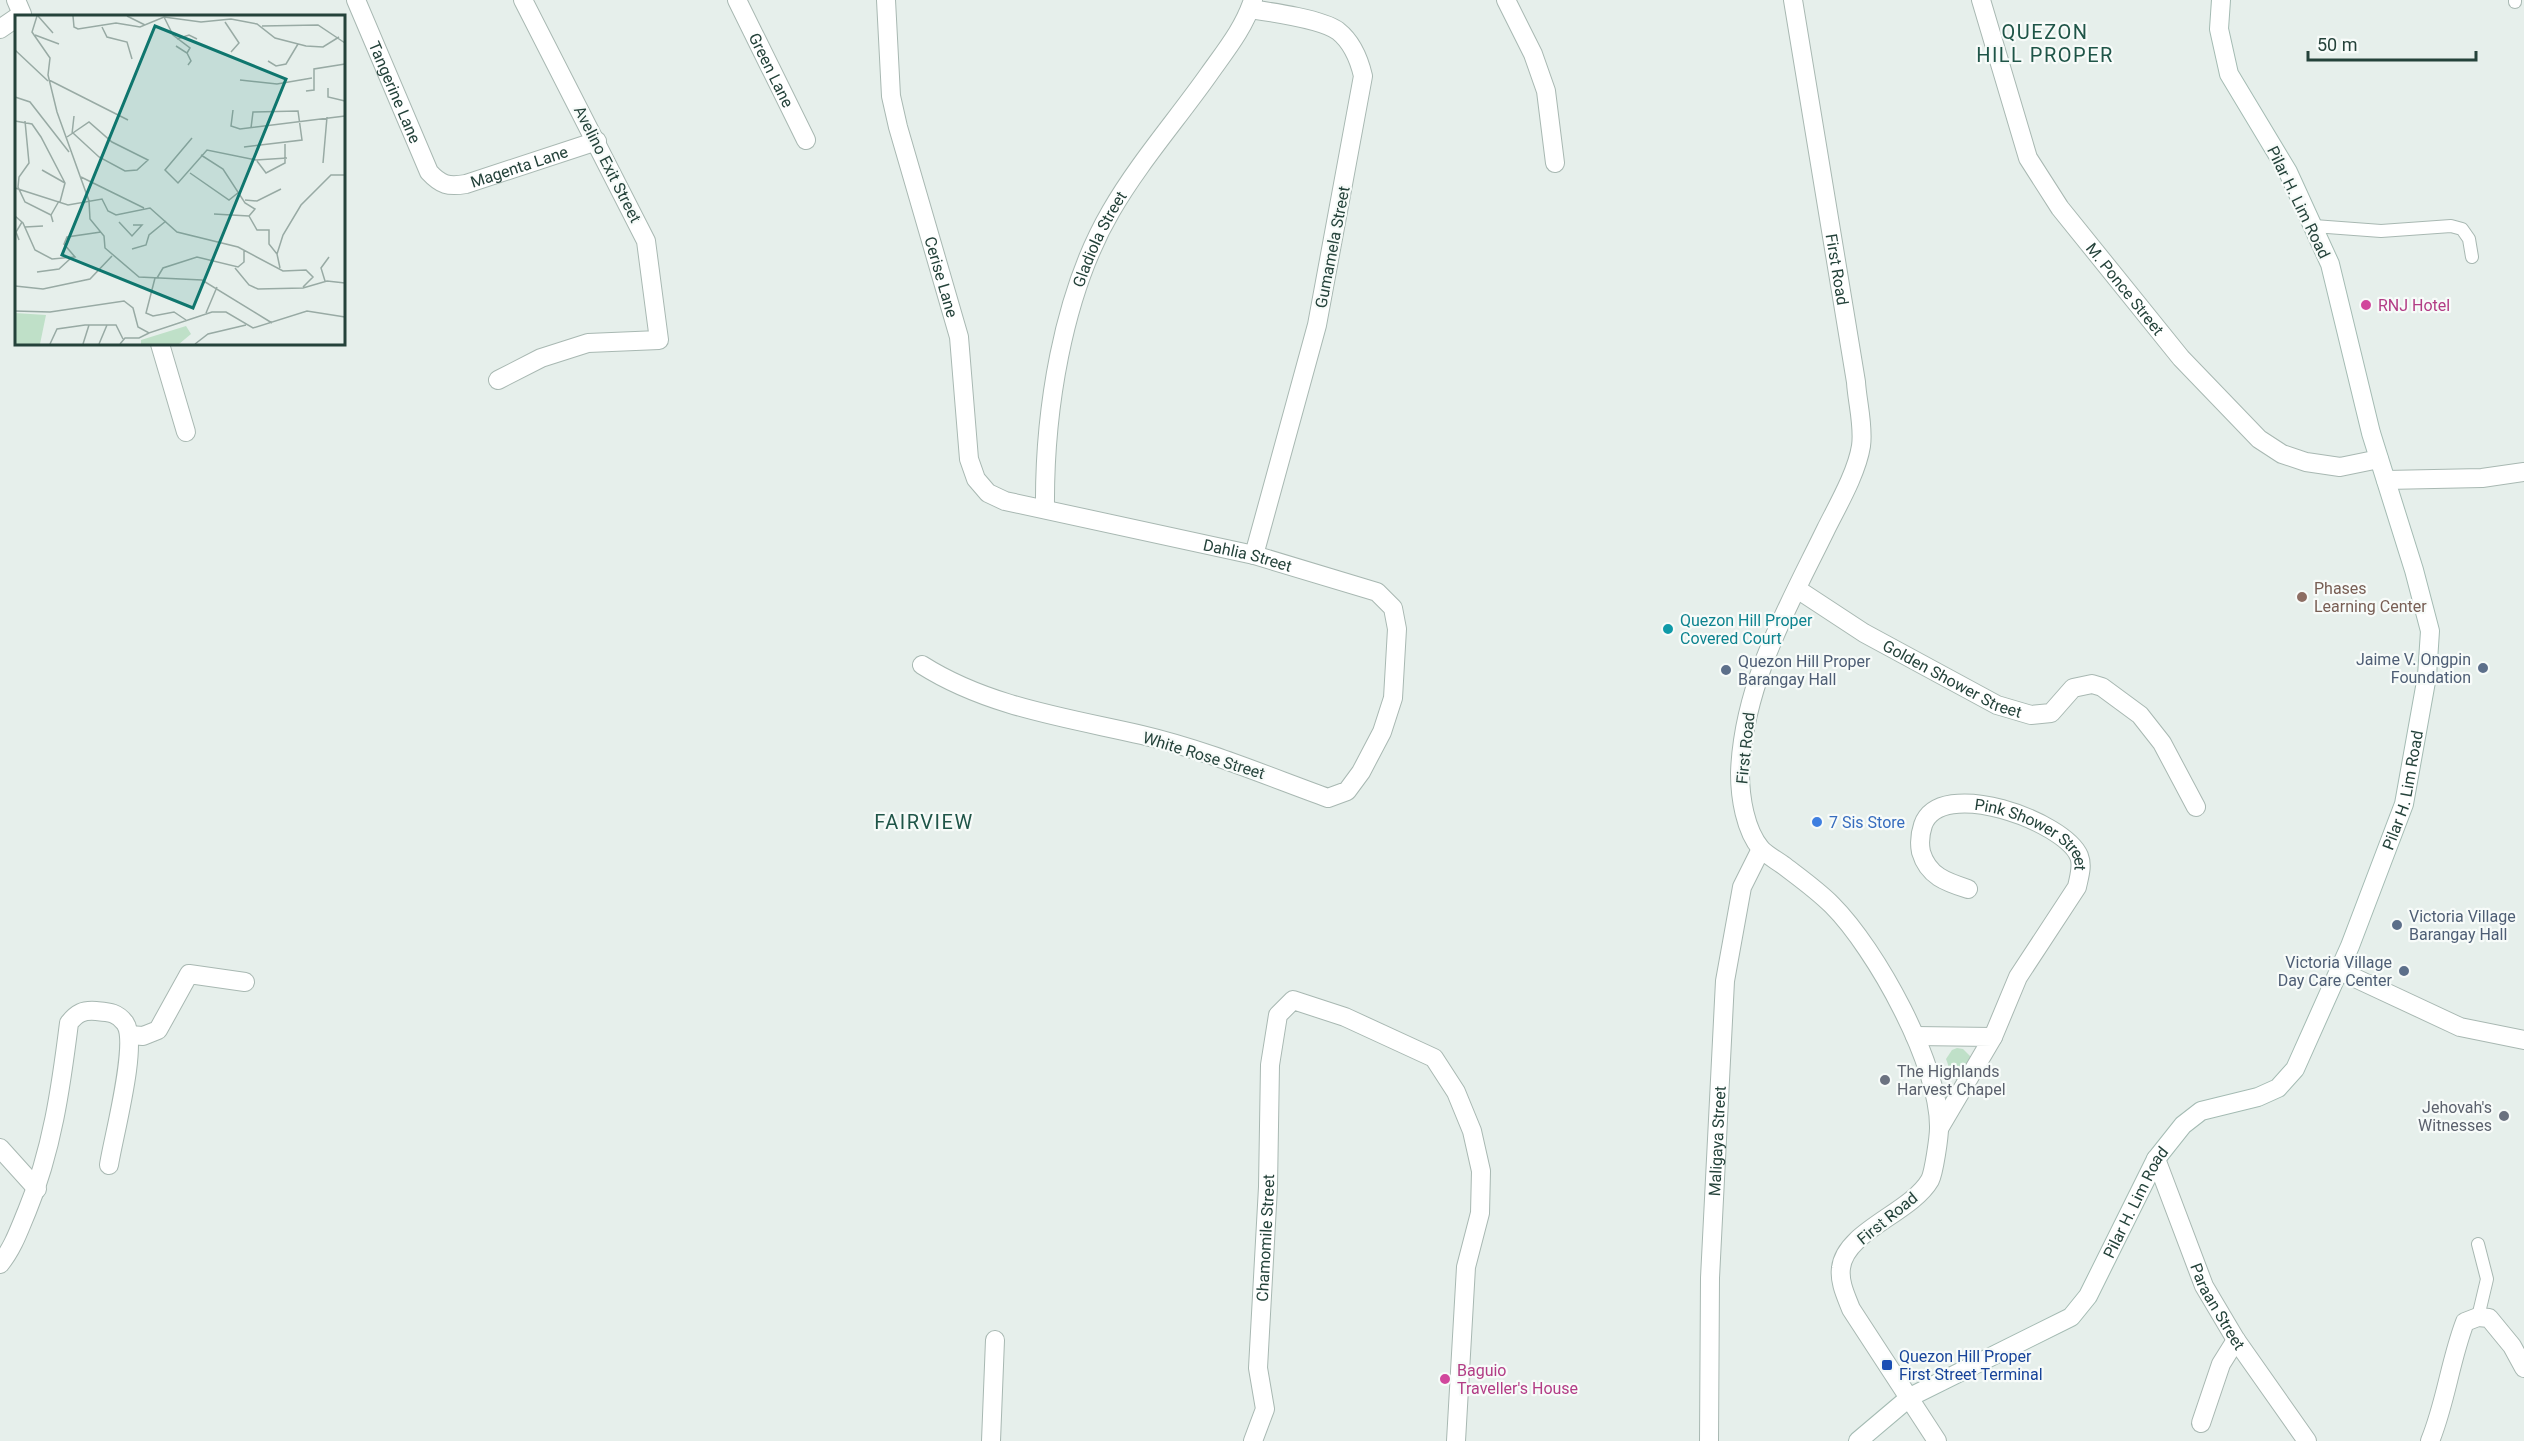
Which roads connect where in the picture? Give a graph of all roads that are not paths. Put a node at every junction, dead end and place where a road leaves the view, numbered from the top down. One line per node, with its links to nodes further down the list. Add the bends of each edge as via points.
1 (356, 0): 15 (street, Tangerine Lane, via 429,172)
2 (523, 0): 13 (street, Avelino Exit Street)
3 (737, 0): 12 (street, Green Lane)
4 (886, 0): 24 (street, Cerise Lane, via 891,96 959,337 969,459 976,479 988,493 1005,501)
5 (1506, 0): 14 (street, via 1546,91)
6 (1793, 0): 26 (street, First Road, via 1856,382 1861,445 1845,491)
7 (1981, 0): 21 (street, M. Ponce Street, via 2028,158 2060,208 2181,358 2259,439 2282,454 2340,467)
8 (2221, 0): 16 (street, Pilar H. Lim Road, via 2219,29 2229,74 2288,172)
9 (1252, 4): 24 (street, Gladiola Street, via 1239,33 1111,210 1089,256 1072,304 1050,412); 25 (street, Gumamela Street, via 1337,30 1359,56 1363,76 1317,325)
10 (15, 17): 11 (street)
11 (0, 29)
12 (806, 140)
13 (597, 141): 15 (street, Magenta Lane, via 466,184); 19 (street, Avelino Exit Street, via 646,242 659,340 588,343 541,358)
14 (1555, 163)
15 (439, 183)
16 (2314, 226): 17 (lane, via 2381,231 2451,226 2462,229 2469,239); 21 (street, Pilar H. Lim Road, via 2330,264)
17 (2472, 257)
18 (160, 345): 20 (street)
19 (498, 380)
20 (186, 432)
21 (2379, 459): 23 (street, Pilar H. Lim Road)
22 (2524, 472): 23 (street, via 2482,478)
23 (2386, 480): 32 (street, Pilar H. Lim Road, via 2430,631 2427,676 2404,804)
24 (1045, 509): 25 (street, Dahlia Street)
25 (1254, 555): 27 (street, Dahlia Street, via 1377,592 1393,608)
26 (1797, 589): 29 (street, Golden Shower Street, via 1864,633 1998,705 2031,715 2051,713 2073,688 2092,684 2102,687 2140,715 2162,743); 30 (street, First Road, via 1762,664 1744,740 1741,797 1749,827)
27 (1397, 657): 28 (street, White Rose Street, via 1393,698 1382,732 1347,791 1328,798 1237,763 1144,735 1037,712 945,679)
28 (922, 665)
29 (2196, 807)
30 (1761, 849): 35 (street, First Road, via 1812,886 1851,926); 55 (street, Maligaya Street, via 1742,888 1725,981 1710,1278)
31 (1968, 889): 36 (street, Pink Shower Street, via 1935,876 1925,863 1920,832 1934,808 1962,802 2013,812 2071,844 2080,858 2076,887 2018,977)
32 (2340, 971): 37 (street, via 2460,1027); 40 (street, Pilar H. Lim Road, via 2295,1069 2278,1088 2201,1111 2183,1125)
33 (245, 982): 34 (street, via 189,974 158,1030 143,1036)
34 (129, 1035): 41 (street, via 125,1083); 42 (street, via 126,1024 114,1012 85,1010 69,1023 52,1128)
35 (1915, 1036): 36 (street); 38 (street, First Road)
36 (1993, 1037): 38 (street, Pink Shower Street)
37 (2524, 1040)
38 (1940, 1127): 50 (street, First Road, via 1931,1178 1905,1205 1847,1250 1841,1268 1842,1286 1851,1309)
39 (0, 1148): 42 (street)
40 (2156, 1159): 47 (street, Paraan Street, via 2204,1286); 50 (street, Pilar H. Lim Road, via 2088,1296 2071,1317)
41 (109, 1165)
42 (37, 1189): 44 (street, via 15,1241)
43 (2478, 1244): 45 (lane, via 2487,1279)
44 (0, 1264)
45 (2478, 1317): 48 (street, via 2489,1318); 59 (street, via 2465,1322 2443,1410)
46 (995, 1340): 52 (street)
47 (2236, 1340): 51 (street, via 2221,1364); 58 (street, Paraan Street)
48 (2518, 1345): 49 (street)
49 (2524, 1368)
50 (1910, 1397): 56 (street, Pilar H. Lim Road); 57 (street, First Road)
51 (2201, 1423)
52 (991, 1441)
53 (1253, 1441): 54 (street, Chamomile Street, via 1265,1409 1258,1368 1274,1033 1278,1015 1293,1000 1345,1017 1434,1058 1456,1092 1472,1131 1480,1171 1480,1213 1466,1267)
54 (1456, 1441)
55 (1709, 1441)
56 (1858, 1441)
57 (1937, 1441)
58 (2307, 1441)
59 (2430, 1441)

